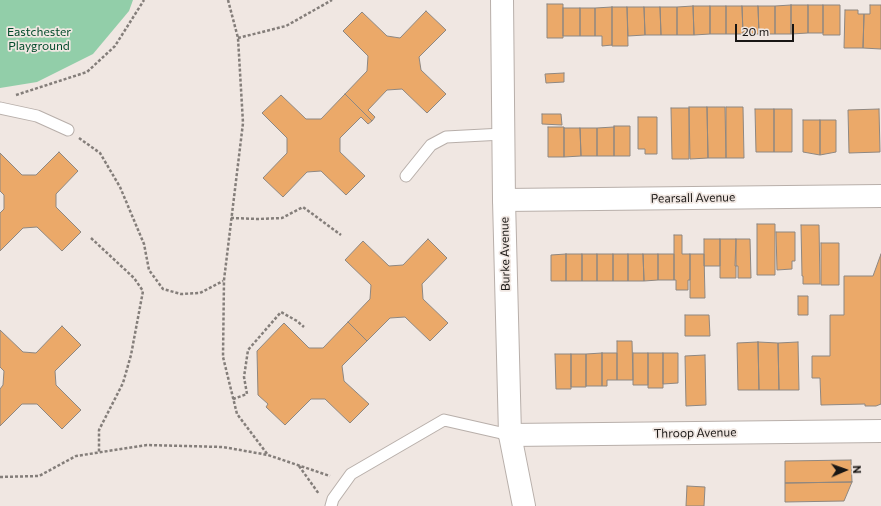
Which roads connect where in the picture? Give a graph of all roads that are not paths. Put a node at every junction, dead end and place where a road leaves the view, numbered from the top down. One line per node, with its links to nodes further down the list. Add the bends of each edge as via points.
1 (502, 0): 4 (street, Burke Avenue)
2 (0, 108): 3 (lane, via 37,116)
3 (68, 130)
4 (503, 134): 5 (lane, via 446,137 432,145); 7 (street, Burke Avenue)
5 (406, 176)
6 (881, 196): 7 (street, Pearsall Avenue)
7 (504, 200): 9 (street, Burke Avenue)
8 (881, 431): 9 (street, Throop Avenue)
9 (510, 435): 10 (lane, via 444,420 350,474); 11 (street, Burke Avenue)
10 (331, 506)
11 (524, 506)

